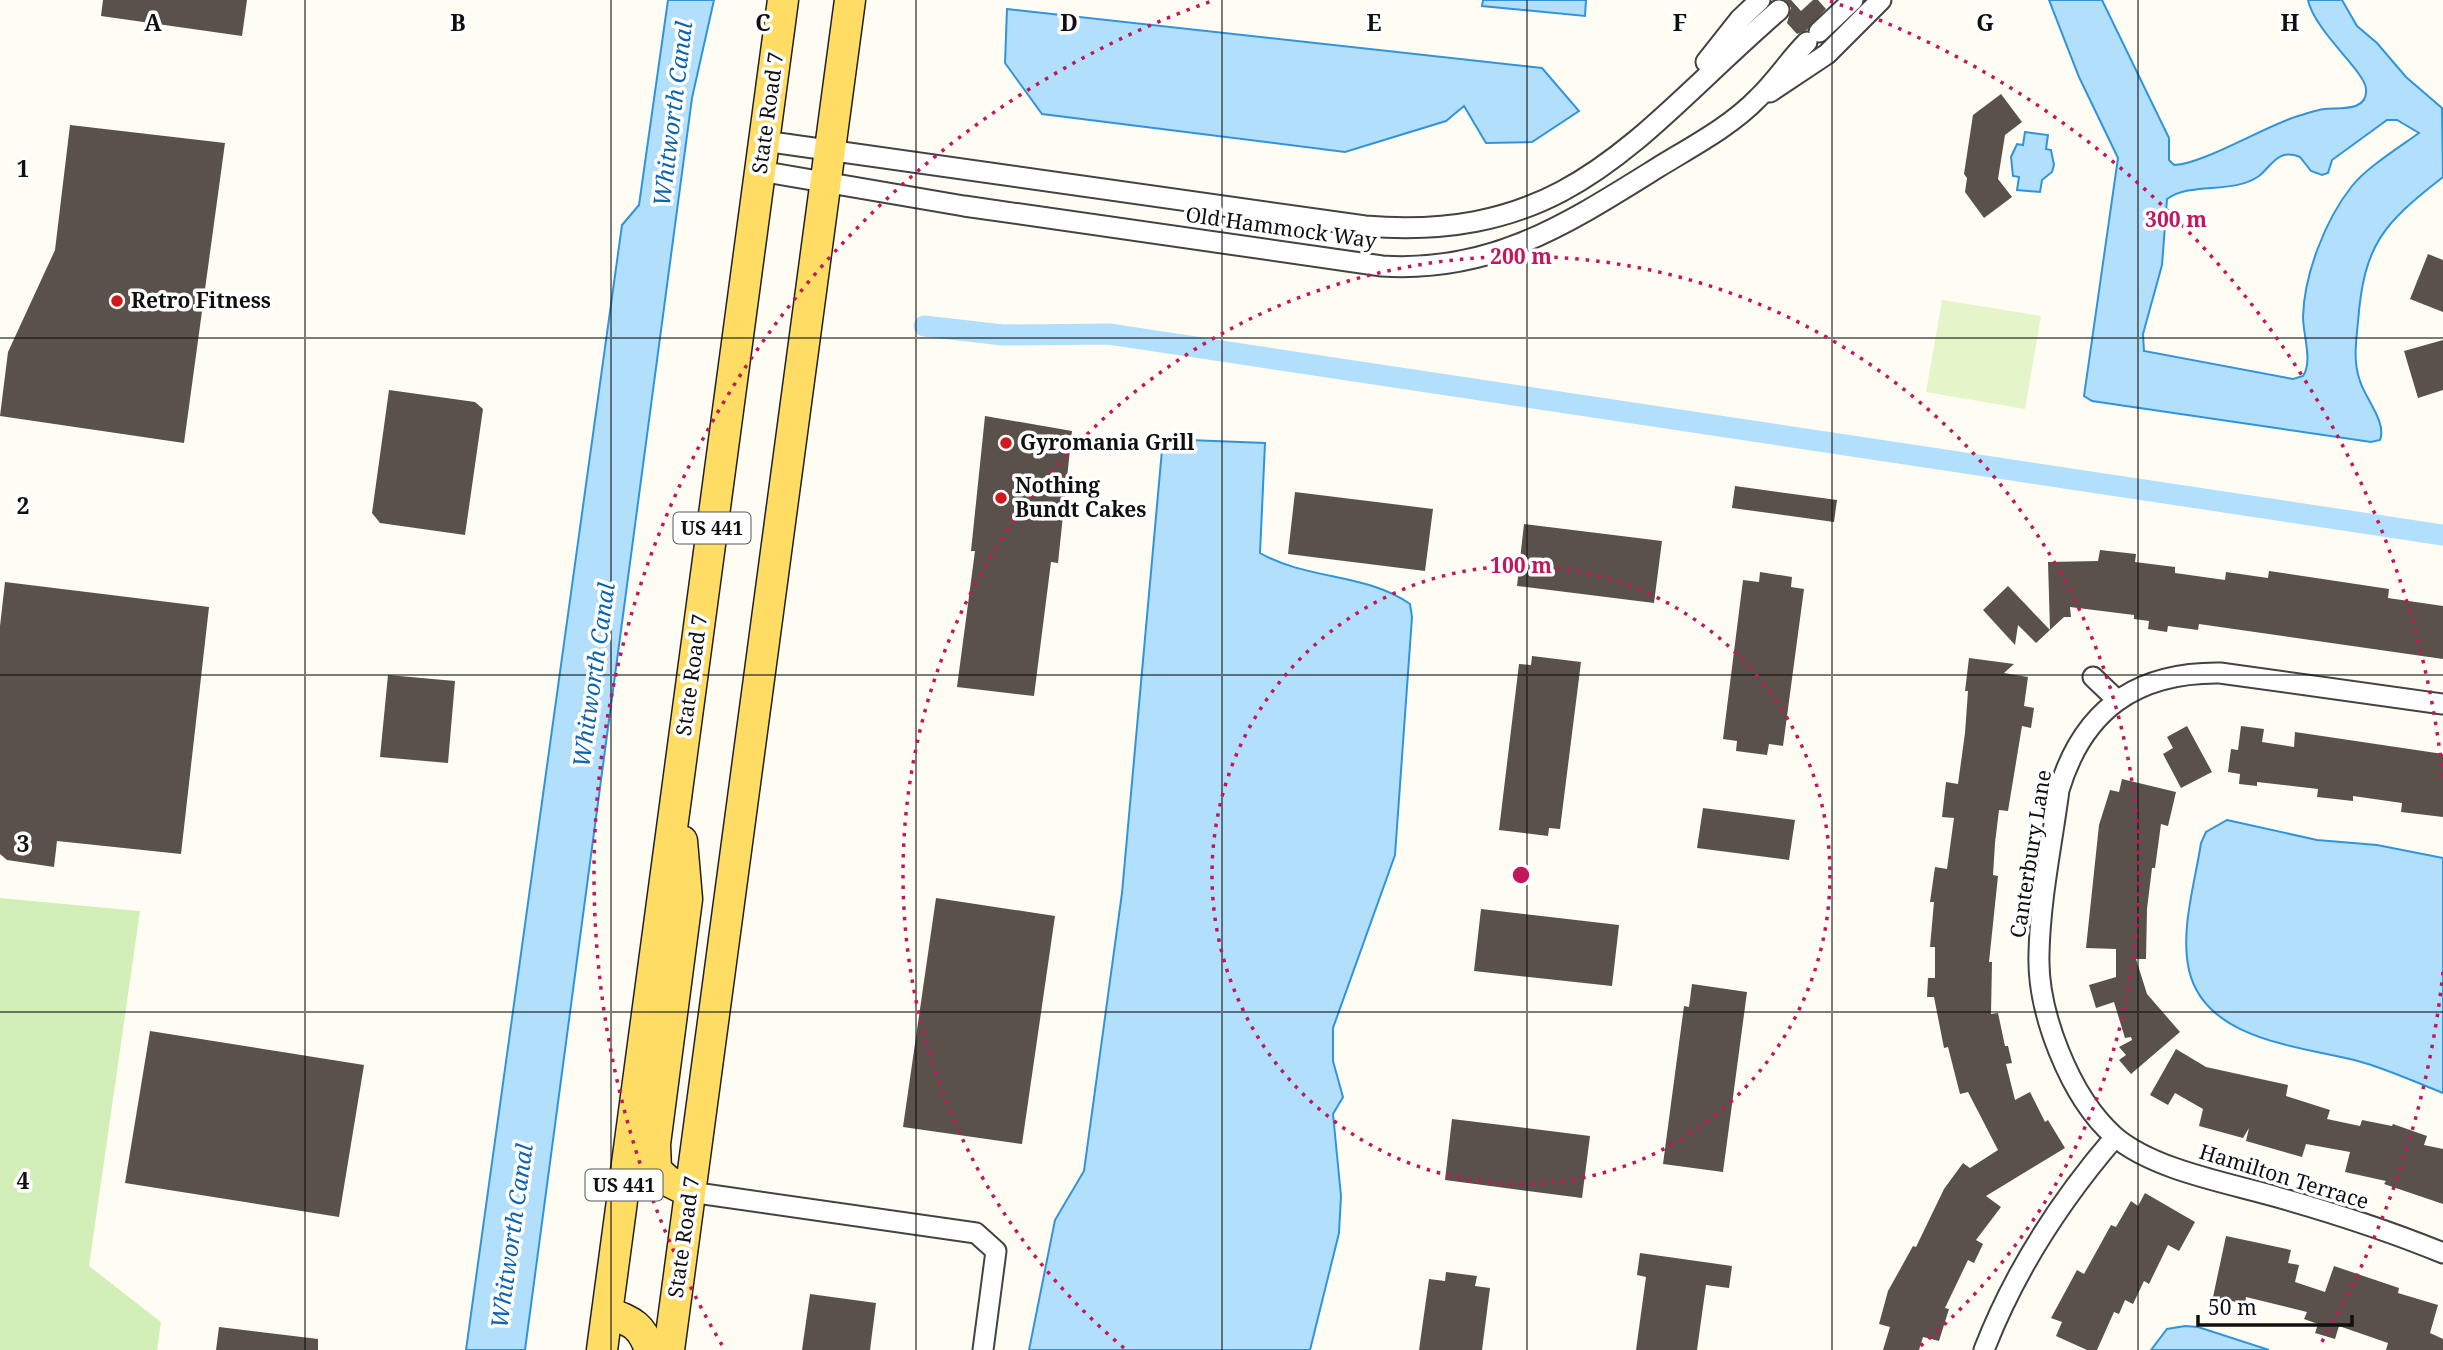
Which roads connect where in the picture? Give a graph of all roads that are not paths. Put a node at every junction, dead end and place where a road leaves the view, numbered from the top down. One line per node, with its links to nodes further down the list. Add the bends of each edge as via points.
1 (783, 0): 9 (main road, State Road 7 / US 441)
2 (850, 0): 10 (main road, State Road 7 / US 441)
3 (1760, 0): 8 (street, Old Hammock Way)
4 (1853, 0): 7 (street, Old Hammock Way)
5 (1881, 0): 7 (street, Old Hammock Way, via 1827,54)
6 (1787, 3): 8 (street, Old Hammock Way)
7 (1757, 100): 12 (street, Old Hammock Way, via 1711,135 1555,230 1488,256 1436,266 1382,266)
8 (1674, 105): 10 (street, Old Hammock Way, via 1626,150 1554,197 1495,219 1426,229 1365,226)
9 (764, 141): 10 (street, Old Hammock Way); 11 (main road, State Road 7 / US 441)
10 (829, 150): 12 (main road, State Road 7 / US 441)
11 (760, 171): 12 (street, Old Hammock Way); 16 (main road, State Road 7 / US 441)
12 (825, 182): 18 (main road, State Road 7 / US 441)
13 (2093, 677): 14 (street)
14 (2116, 701): 15 (street, Canterbury Lane, via 2153,682 2193,673 2220,673); 17 (street, Canterbury Lane, via 2079,740 2059,790 2039,955 2044,1000 2060,1053 2093,1111)
15 (2443, 704)
16 (674, 814): 18 (main road, via 684,849 687,898 654,1144 656,1170); 20 (main road, State Road 7 / US 441)
17 (2115, 1137): 19 (street, Hamilton Terrace, via 2184,1171 2333,1213); 25 (street, via 2049,1221 2021,1266)
18 (690, 1192): 23 (main road, State Road 7 / US 441); 24 (street, via 976,1233 996,1251)
19 (2443, 1253)
20 (607, 1312): 21 (main road, State Road 7 / US 441); 22 (main road, via 634,1323 644,1332)
21 (603, 1350)
22 (650, 1350)
23 (669, 1350)
24 (982, 1350)
25 (1984, 1350)

